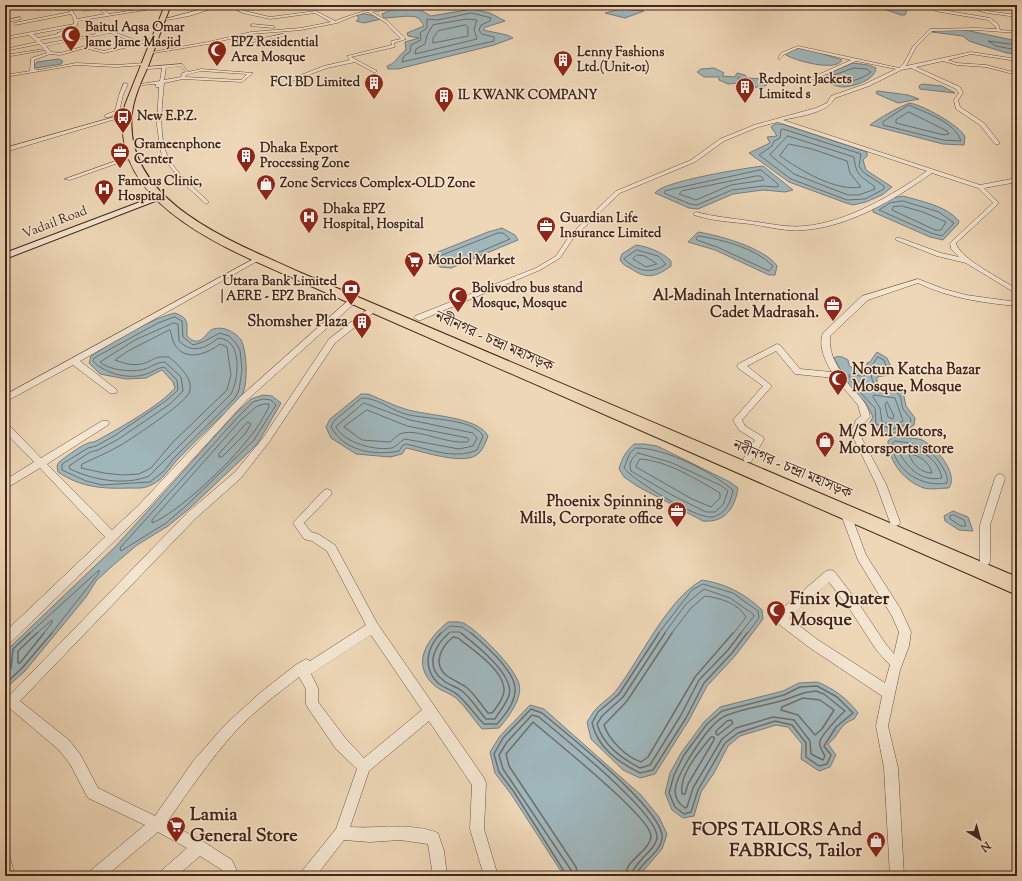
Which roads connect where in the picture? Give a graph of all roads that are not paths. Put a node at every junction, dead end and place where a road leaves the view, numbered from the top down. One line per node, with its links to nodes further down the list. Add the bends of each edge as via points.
1 (21, 5): 14 (street)
2 (30, 5): 16 (street)
3 (55, 5): 16 (street)
4 (72, 5): 23 (street, via 76,7 70,10)
5 (206, 5): 15 (street)
6 (221, 5): 15 (street)
7 (228, 5): 31 (street, via 270,18 316,12)
8 (279, 5): 13 (street)
9 (366, 5): 21 (street)
10 (411, 5): 21 (street)
11 (936, 5): 35 (street, via 936,10 990,19)
12 (963, 5): 26 (street, via 987,12)
13 (270, 6)
14 (5, 8)
15 (212, 8): 18 (street)
16 (38, 9): 25 (street)
17 (109, 9): 20 (street)
18 (169, 9): 24 (street); 43 (highway, নবীনগর - চন্দ্রা মহাসড়ক)
19 (84, 10): 20 (street, via 99,7); 23 (street); 27 (street)
20 (103, 10): 24 (street)
21 (374, 10): 22 (street)
22 (369, 11): 31 (street); 51 (street, via 387,22 404,39 392,42 394,46 348,57)
23 (71, 12): 30 (street); 32 (street)
24 (107, 14): 27 (street)
25 (39, 15): 29 (street); 32 (street)
26 (1017, 16)
27 (94, 17): 28 (street)
28 (86, 18): 30 (street); 38 (street)
29 (5, 22)
30 (76, 22): 37 (street); 42 (street, via 80,29 59,33 61,35)
31 (334, 22): 34 (street)
32 (15, 24): 37 (street)
33 (252, 25): 34 (street)
34 (298, 31): 39 (street, via 248,42); 43 (street, via 251,33 208,43)
35 (999, 31): 36 (street); 57 (street, via 931,30 914,47 906,64)
36 (1017, 32)
37 (28, 34): 40 (street); 42 (street)
38 (98, 34): 41 (street, via 112,32); 42 (street)
39 (244, 37)
40 (5, 38)
41 (139, 42): 43 (street); 46 (street, via 104,52 85,47 60,54)
42 (41, 44): 44 (street); 46 (street); 47 (street)
43 (154, 45): 54 (highway, নবীনগর - চন্দ্রা মহাসড়ক)
44 (12, 48): 45 (street); 47 (street)
45 (5, 50)
46 (50, 53): 58 (street, via 32,59 32,69)
47 (16, 55): 48 (street)
48 (5, 56)
49 (779, 58): 52 (street, via 798,47)
50 (940, 59): 53 (street, via 977,53); 55 (street); 61 (street)
51 (353, 60): 59 (street); 64 (street)
52 (854, 60): 57 (street); 63 (street)
53 (1017, 60)
54 (147, 66): 56 (street); 58 (street, via 76,64); 67 (highway, নবীনগর - চন্দ্রা মহাসড়ক); 68 (highway, নবীনগর - চন্দ্রা মহাসড়ক, via 137,82)
55 (911, 66): 57 (street); 71 (street, via 958,88 961,93 956,100 958,108 982,124)
56 (164, 67): 60 (street, via 182,65); 65 (street)
57 (900, 69): 69 (street, via 833,97 829,104 818,109)
58 (36, 71): 62 (street)
59 (375, 72)
60 (184, 74): 60 (street, via 242,82 251,73 201,70); 65 (street)
61 (1017, 74)
62 (5, 76)
63 (813, 79)
64 (290, 80)
65 (161, 81): 67 (street); 80 (street, via 162,149 172,166)
66 (126, 84): 70 (street, via 117,112 75,124)
67 (142, 84): 90 (highway, নবীনগর - চন্দ্রা মহাসড়ক, via 134,120 140,156 172,199 208,225 288,265)
68 (127, 117): 70 (street); 73 (street); 74 (highway, নবীনগর - চন্দ্রা মহাসড়ক)
69 (780, 121): 75 (street); 90 (street, via 756,126 722,140 693,161 618,192 572,236 558,257 538,269)
70 (78, 129): 72 (street)
71 (997, 143)
72 (5, 150)
73 (5, 154)
74 (132, 157): 76 (street); 79 (highway, নবীনগর - চন্দ্রা মহাসড়ক, via 144,180)
75 (931, 171): 78 (street); 81 (street, via 906,188 869,207 829,223 804,228 714,220)
76 (68, 179)
77 (1017, 180): 78 (street)
78 (980, 186): 85 (street, via 996,203 953,243 954,249)
79 (159, 198): 83 (street, Vadail Road); 84 (highway, নবীনগর - চন্দ্রা মহাসড়ক, via 197,227)
80 (206, 202)
81 (696, 214)
82 (898, 239): 85 (street, via 939,255)
83 (5, 256)
84 (259, 258): 87 (highway, নবীনগর - চন্দ্রা মহাসড়ক); 91 (street)
85 (968, 261): 86 (street)
86 (1017, 292)
87 (354, 300): 89 (highway, নবীনগর - চন্দ্রা মহাসড়ক); 104 (street, via 244,398)
88 (1017, 304): 92 (street, via 950,295 918,281 865,298 826,335 824,343)
89 (375, 308): 102 (highway, নবীনগর - চন্দ্রা মহাসড়ক); 115 (street, via 332,341 266,440 238,475 191,516 11,702 64,745 93,793)
90 (418, 318): 97 (highway, নবীনগর - চন্দ্রা মহাসড়ক)
91 (74, 361): 93 (street); 94 (street)
92 (839, 376): 97 (street, via 798,372 777,347 741,366 768,386 737,420 742,428 760,438); 103 (street, via 865,409 866,417 859,422 855,434 880,484)
93 (113, 391)
94 (5, 399)
95 (106, 424): 98 (street)
96 (5, 426): 98 (street)
97 (748, 459): 103 (highway, নবীনগর - চন্দ্রা মহাসড়ক)
98 (40, 464): 100 (street); 104 (street)
99 (1000, 478): 105 (street, via 985,525)
100 (5, 485)
101 (327, 493): 108 (street, via 298,522 308,536 314,536 331,548)
102 (845, 512): 107 (highway, নবীনগর - চন্দ্রা মহাসড়ক); 110 (street, via 862,557 896,612 905,632)
103 (895, 522): 105 (highway, নবীনগর - চন্দ্রা মহাসড়ক)
104 (112, 537): 109 (street)
105 (986, 561): 106 (highway, নবীনগর - চন্দ্রা মহাসড়ক)
106 (1017, 574)
107 (1017, 586)
108 (373, 626): 111 (street, via 308,670 306,665); 113 (street)
109 (5, 640)
110 (897, 664): 112 (street); 112 (street, via 888,657 872,636 830,575 780,618 814,644)
111 (301, 668): 114 (street, via 312,688 312,704 341,744); 115 (street, via 230,728 199,765)
112 (889, 693): 126 (street, via 882,726 891,768)
113 (430, 712): 114 (street); 120 (street, via 479,783 477,829)
114 (364, 767): 116 (street)
115 (157, 824): 117 (street); 122 (street)
116 (341, 833): 124 (street); 125 (street, via 400,833 433,838)
117 (199, 847): 119 (street, via 228,865); 123 (street)
118 (5, 864): 121 (street)
119 (229, 875)
120 (488, 875)
121 (8, 876)
122 (95, 876)
123 (166, 876)
124 (307, 876)
125 (440, 876)
126 (897, 876)

